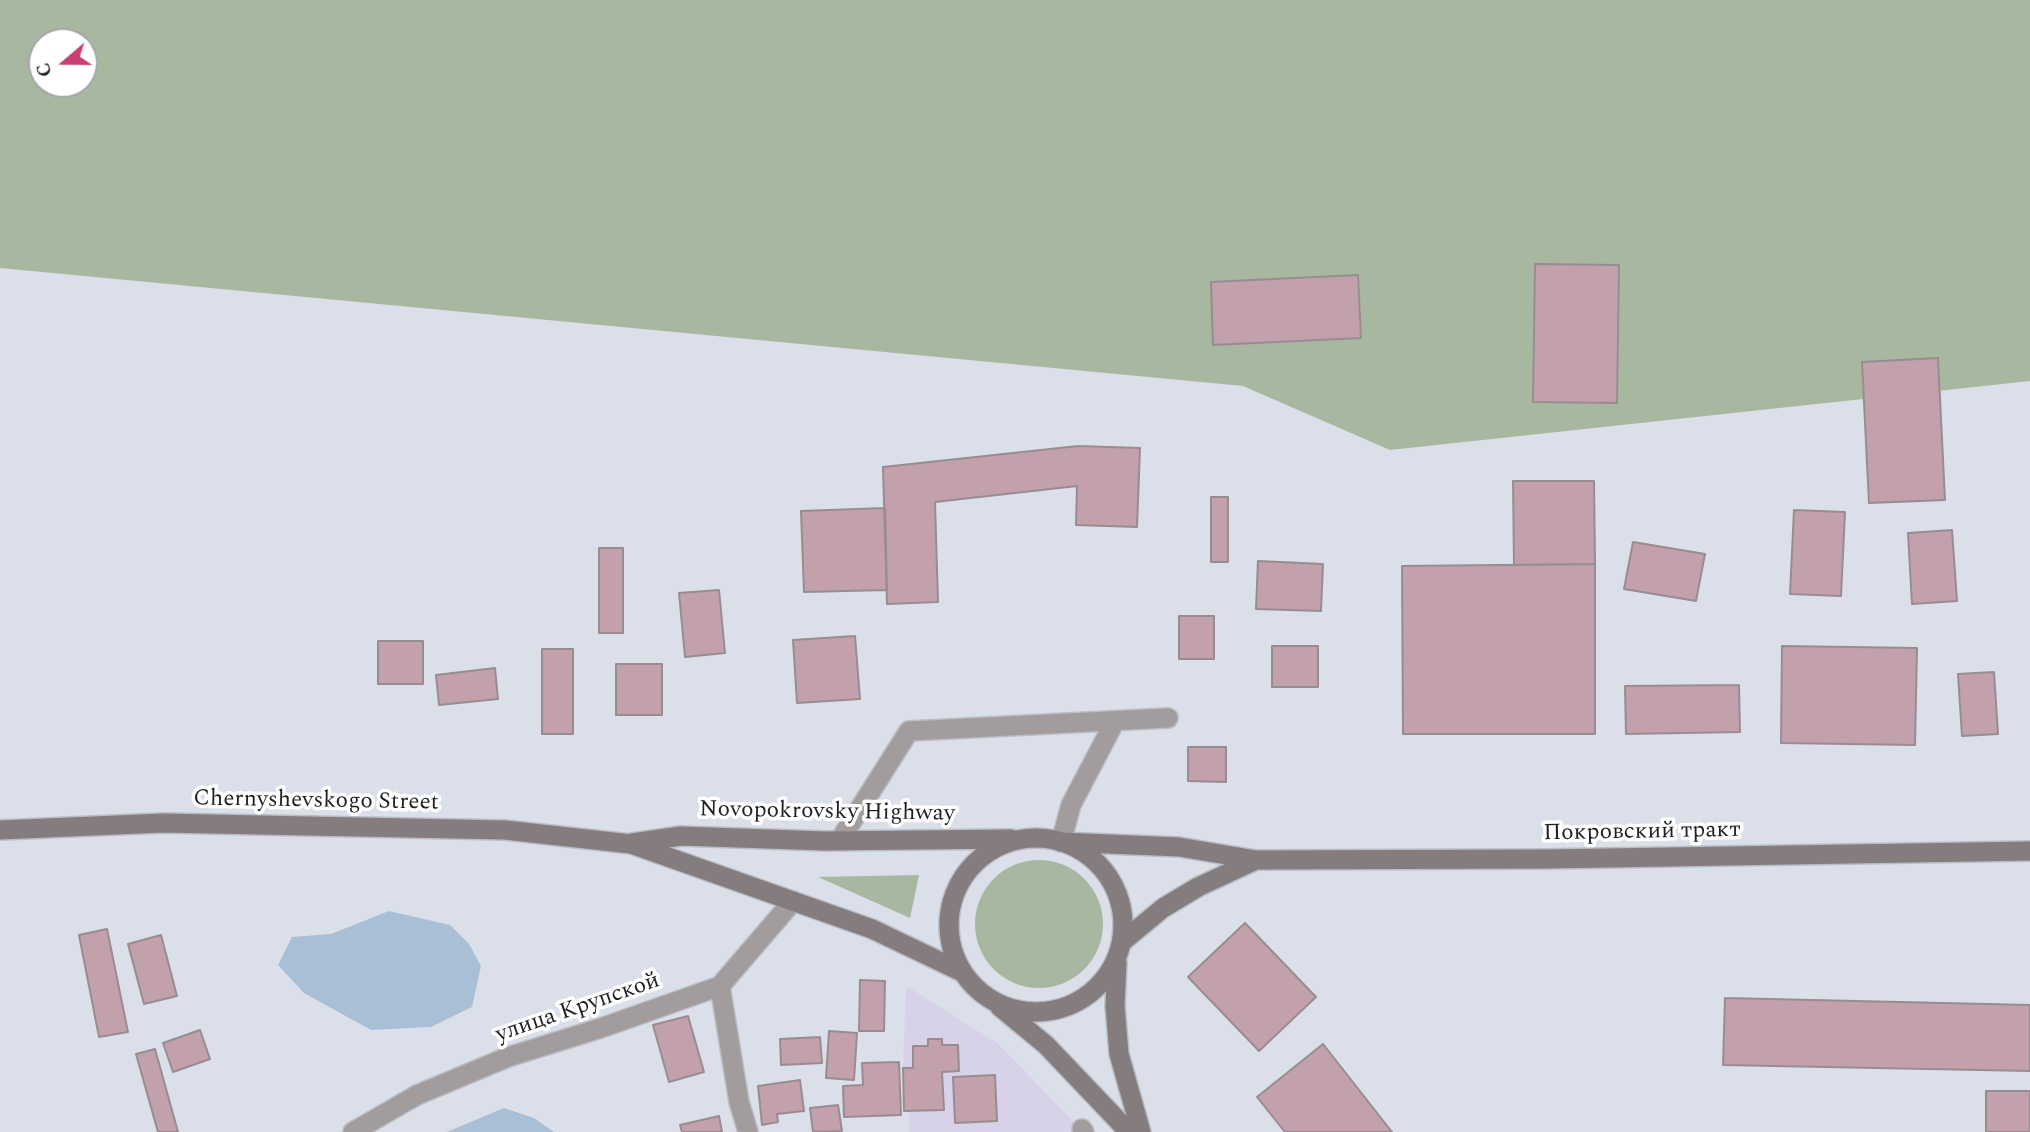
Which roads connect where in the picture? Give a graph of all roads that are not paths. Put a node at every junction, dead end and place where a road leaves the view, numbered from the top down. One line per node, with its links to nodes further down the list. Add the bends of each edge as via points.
1 (1168, 718): 2 (street)
2 (1115, 721): 5 (street, via 909,731); 6 (street, via 1071,805)
3 (0, 830): 7 (main road, Chernyshevskogo Street, via 163,823 491,830)
4 (1022, 839): 5 (main road, Novopokrovsky Highway); 6 (main road); 12 (main road, via 986,853 957,886 948,930)
5 (840, 841): 7 (main road, Novopokrovsky Highway, via 681,836)
6 (1060, 842): 9 (main road, via 1179,847); 11 (main road, via 1078,849 1107,875 1122,913)
7 (631, 844): 10 (main road)
8 (2030, 851): 9 (main road, Покровский тракт)
9 (1256, 860): 11 (main road, via 1163,908)
10 (793, 901): 12 (main road, via 872,929); 13 (street, улица Крупской)
11 (1120, 948): 14 (main road, via 1105,976 1077,1001 1037,1012); 18 (main road, via 1115,1006 1119,1054)
12 (961, 972): 14 (main road)
13 (720, 986): 15 (street, улица Крупской, via 508,1057 417,1095); 16 (street)
14 (994, 1002): 17 (main road, via 1046,1045)
15 (353, 1132)
16 (748, 1132)
17 (1129, 1132)
18 (1142, 1132)

